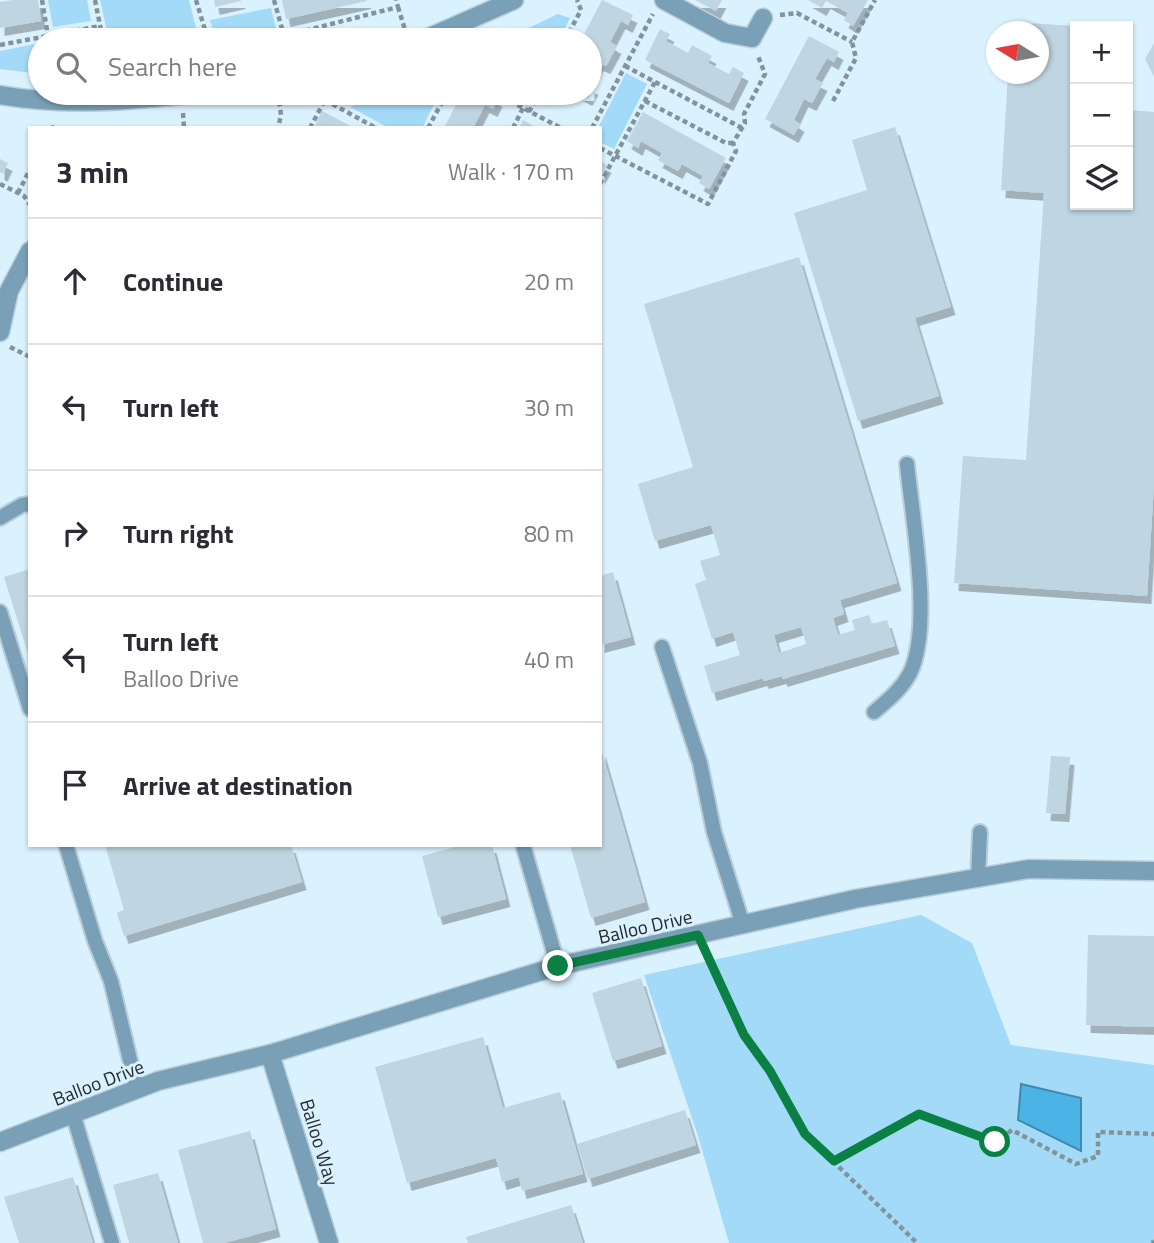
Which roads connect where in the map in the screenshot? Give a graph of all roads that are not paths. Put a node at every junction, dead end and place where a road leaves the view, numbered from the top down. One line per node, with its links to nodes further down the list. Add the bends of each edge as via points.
1 (514, 0): 4 (street)
2 (659, 6): 3 (street, via 725,33 752,38)
3 (763, 18)
4 (450, 28)
5 (0, 95): 6 (street)
6 (28, 100)
7 (28, 255): 8 (street, via 9,290)
8 (0, 332)
9 (907, 464): 15 (lane, via 921,626 911,670 897,692)
10 (28, 504): 11 (lane)
11 (0, 518)
12 (0, 612): 14 (lane)
13 (663, 647): 21 (lane)
14 (28, 703)
15 (874, 712)
16 (980, 832): 20 (lane)
17 (66, 847): 24 (lane, via 111,981)
18 (524, 847): 22 (lane)
19 (1154, 871): 20 (street, Balloo Drive, via 1030,869)
20 (978, 878): 21 (street, Balloo Drive, via 855,899)
21 (743, 925): 22 (street, Balloo Drive)
22 (558, 966): 23 (street, Balloo Drive)
23 (270, 1054): 24 (street, Balloo Drive); 28 (street, Balloo Way)
24 (137, 1089): 25 (street, Balloo Drive)
25 (73, 1114): 26 (street, Balloo Drive); 27 (lane)
26 (0, 1142)
27 (112, 1243)
28 (329, 1243)

